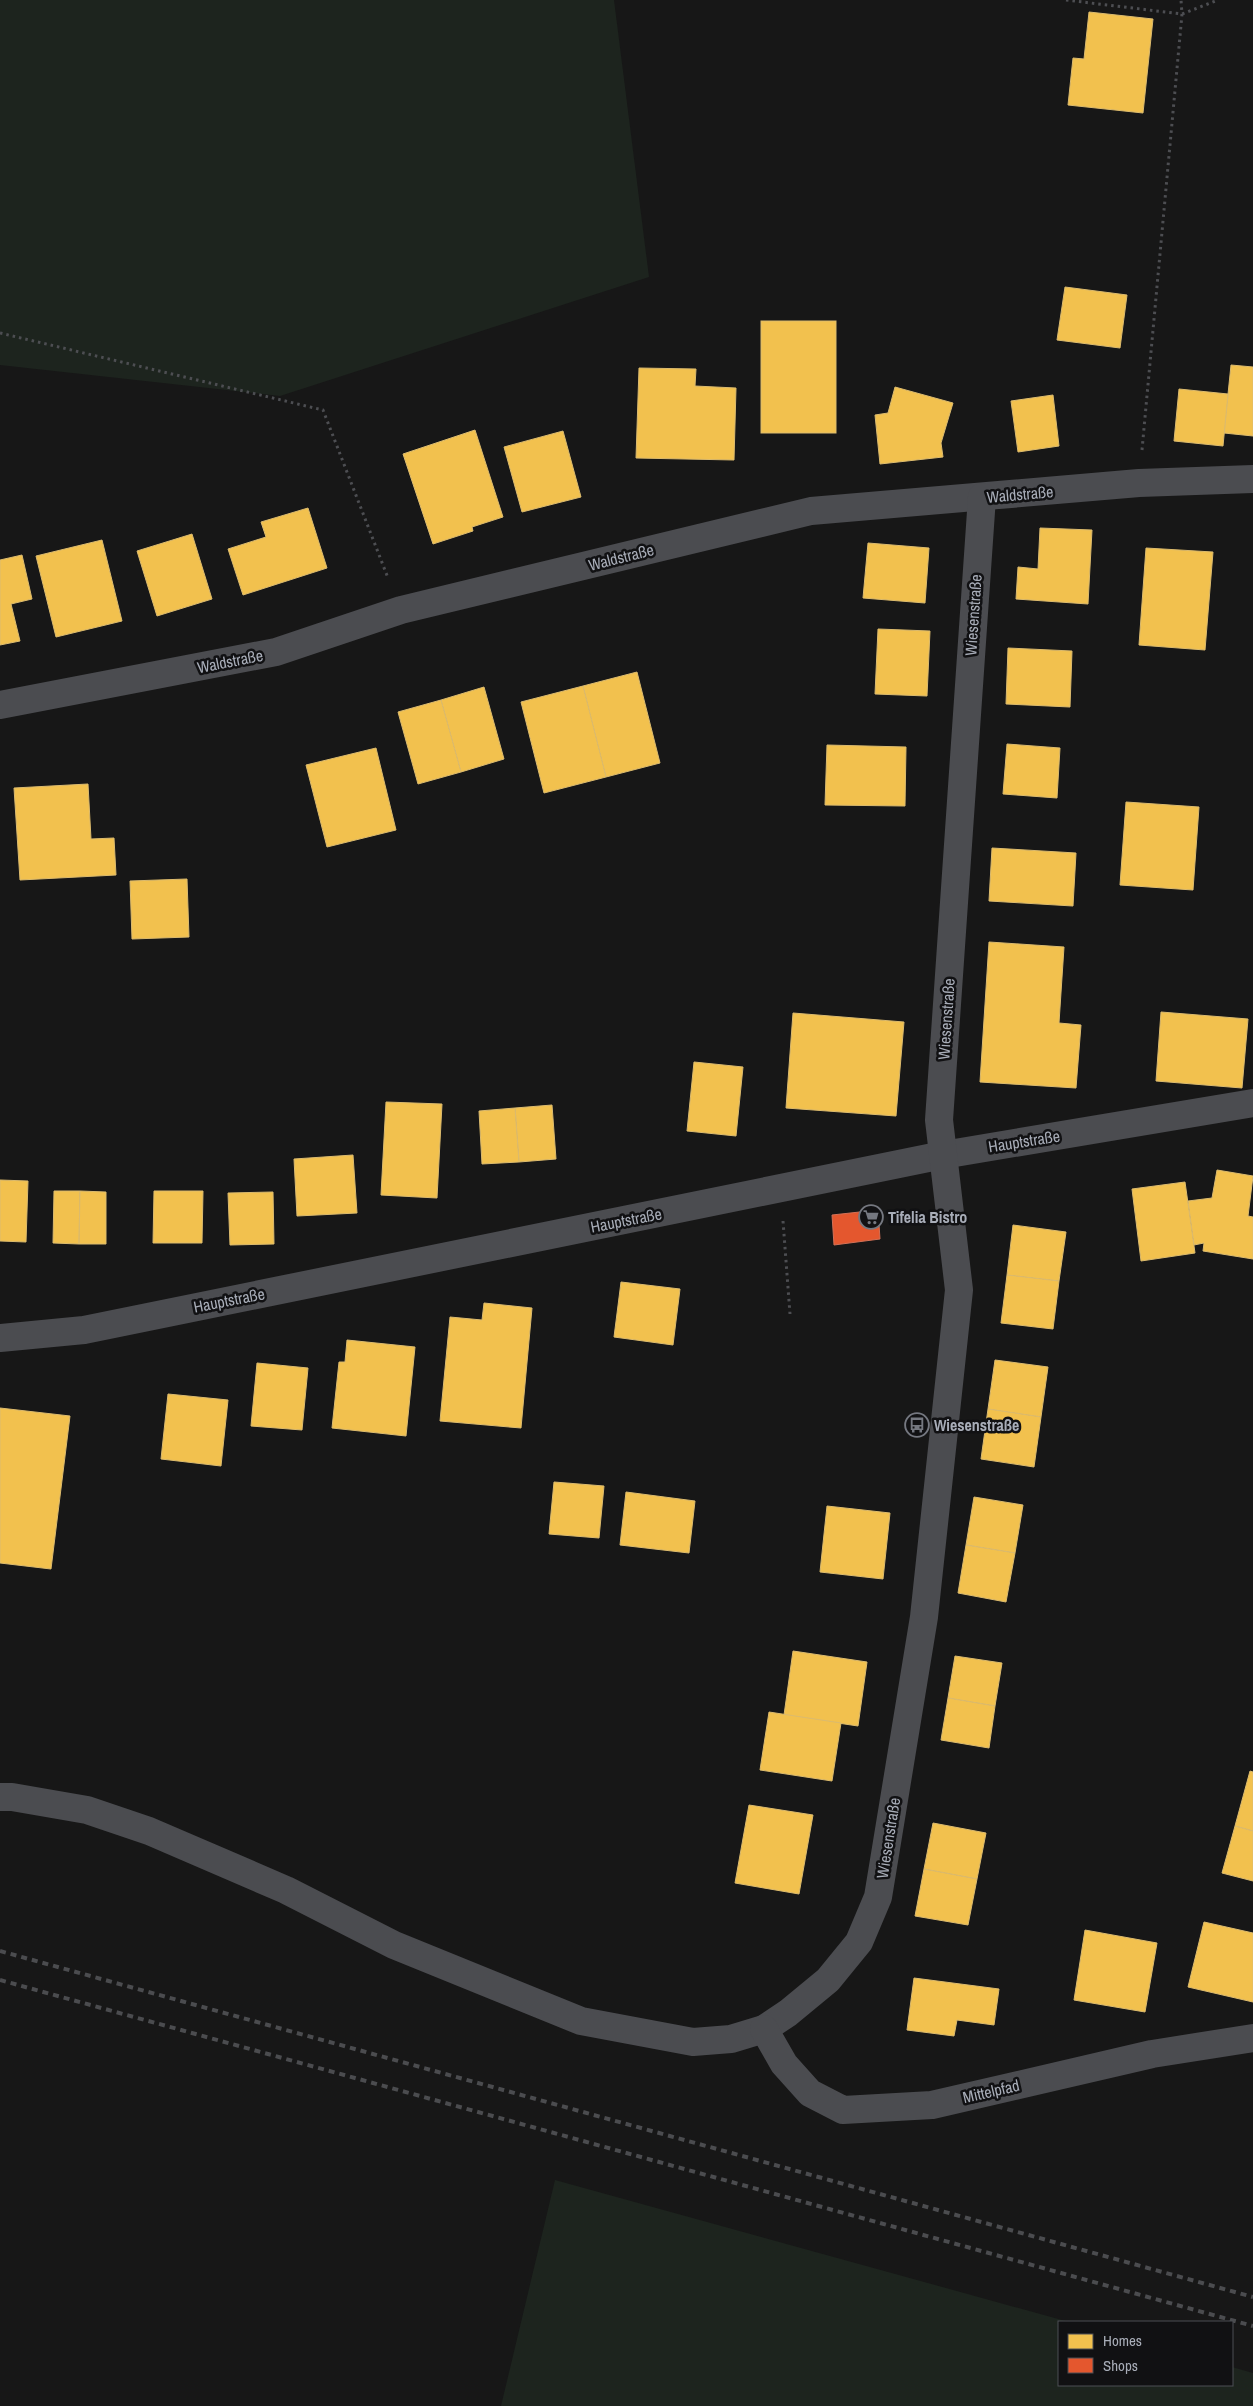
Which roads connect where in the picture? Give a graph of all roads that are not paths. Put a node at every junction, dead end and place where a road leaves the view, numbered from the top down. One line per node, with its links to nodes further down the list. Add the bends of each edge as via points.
1 (1253, 478): 2 (street, Waldstraße, via 1139,483)
2 (982, 497): 3 (street, Waldstraße, via 811,511 401,610 276,652); 5 (street, Wiesenstraße, via 939,1120)
3 (0, 705)
4 (1253, 1103): 5 (street, Hauptstraße)
5 (943, 1154): 6 (street, Hauptstraße, via 84,1330); 8 (street, Wiesenstraße, via 959,1290 924,1617 878,1897 859,1942 828,1980)
6 (0, 1338)
7 (0, 1797): 8 (street, Wiesenstraße, via 12,1796 87,1810 149,1830 286,1890 394,1945 582,2021 693,2042 731,2039)
8 (764, 2029): 9 (street, Mittelpfad, via 784,2064 810,2093 843,2110 932,2105 1152,2054)
9 (1253, 2038)

